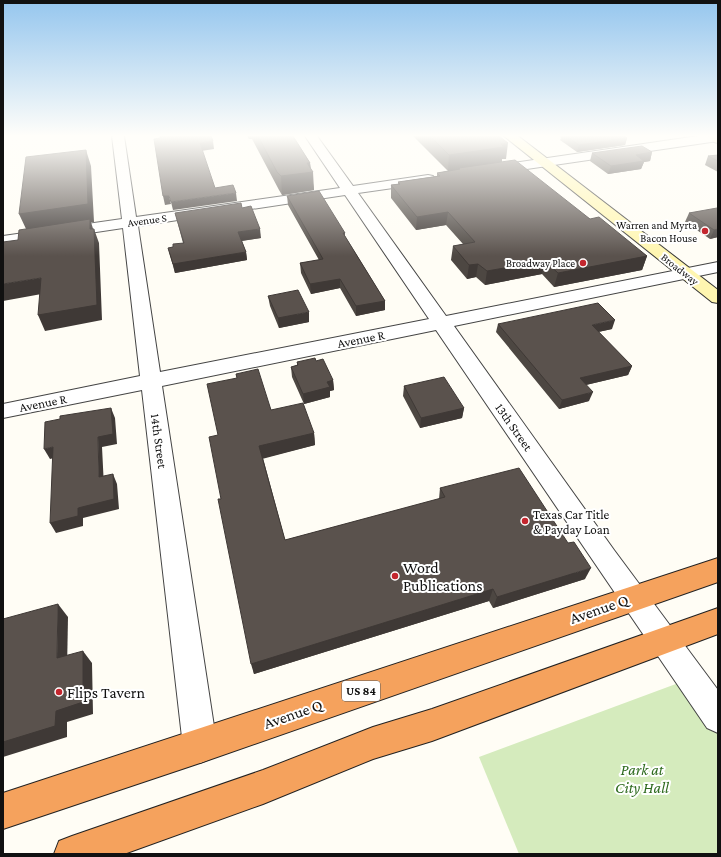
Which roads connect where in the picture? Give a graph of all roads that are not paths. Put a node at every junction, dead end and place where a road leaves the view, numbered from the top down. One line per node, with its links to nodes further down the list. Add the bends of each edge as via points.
1 (124, 176): 6 (street, 14th Street)
2 (339, 176): 5 (street, 13th Street)
3 (562, 176): 9 (main road, Broadway)
4 (439, 178): 5 (street, Avenue S)
5 (349, 191): 6 (street, Avenue S); 11 (street, 13th Street)
6 (130, 223): 7 (street, Avenue S); 12 (street, 14th Street)
7 (3, 241)
8 (718, 267): 9 (street, Avenue R)
9 (686, 273): 10 (main road, Broadway); 11 (street, Avenue R)
10 (718, 298)
11 (441, 323): 12 (street, Avenue R); 15 (street, 13th Street)
12 (151, 382): 13 (street, Avenue R); 19 (street, 14th Street)
13 (3, 412)
14 (718, 570): 15 (highway, Avenue Q / US 84)
15 (634, 597): 17 (street, 13th Street); 19 (highway, Avenue Q / US 84)
16 (718, 621): 17 (highway)
17 (665, 640): 18 (street, 13th Street); 21 (highway)
18 (718, 717)
19 (200, 746): 20 (highway, Avenue Q / US 84)
20 (3, 811)
21 (72, 854)

